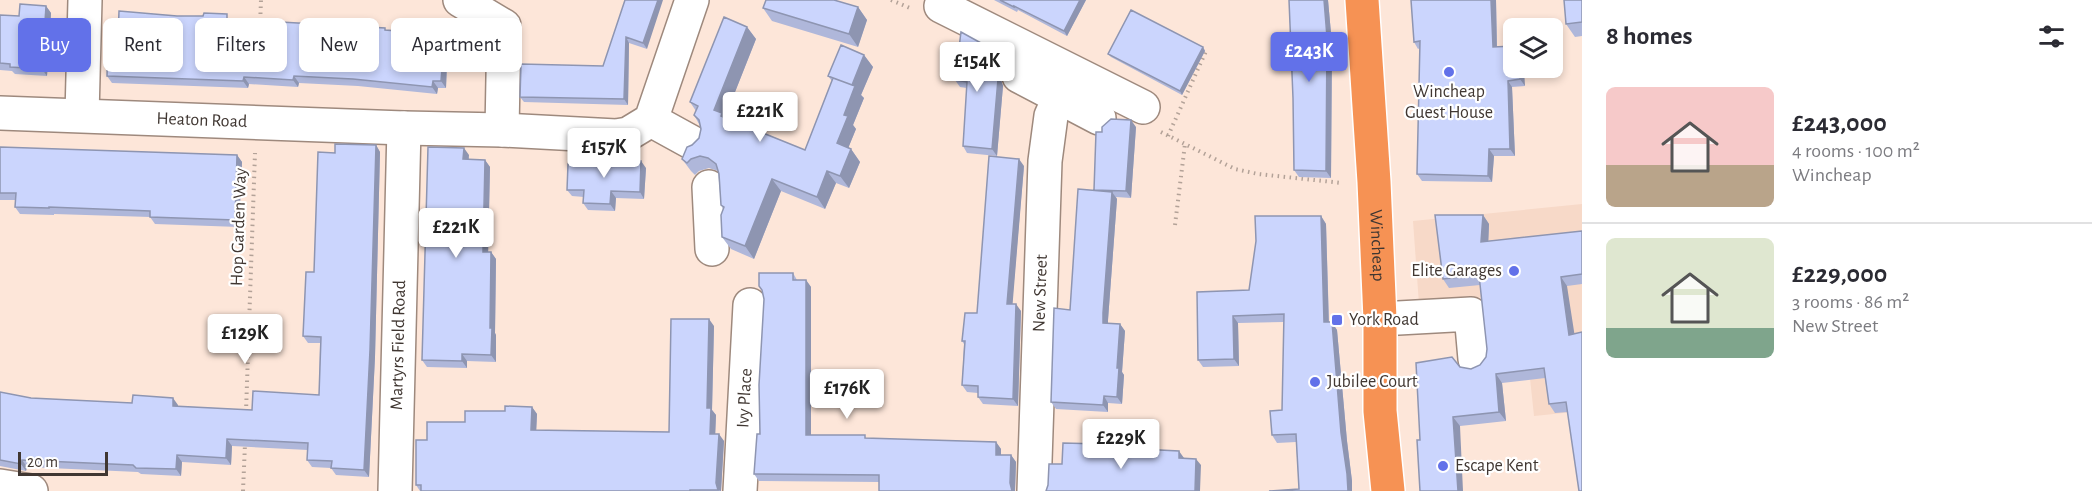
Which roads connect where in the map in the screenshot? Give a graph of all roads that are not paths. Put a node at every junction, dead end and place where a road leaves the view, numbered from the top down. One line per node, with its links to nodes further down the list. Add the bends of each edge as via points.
1 (85, 0): 10 (street)
2 (460, 0): 14 (street, via 504,26)
3 (692, 0): 12 (street)
4 (1362, 0): 19 (highway, Wincheap)
5 (942, 6): 7 (street)
6 (1019, 76): 7 (street)
7 (1065, 85): 8 (street); 11 (street); 25 (street, New Street, via 1051,117 1045,161)
8 (1143, 108)
9 (0, 113): 10 (street, Heaton Road)
10 (82, 115): 13 (street, Heaton Road)
11 (1099, 118)
12 (651, 120): 14 (street, Heaton Road, via 628,134 616,136); 15 (street)
13 (404, 129): 14 (street, Heaton Road); 23 (street, Martyrs Field Road)
14 (502, 130)
15 (691, 142)
16 (710, 187): 17 (street)
17 (712, 249)
18 (750, 305): 24 (street, Ivy Place)
19 (1380, 319): 20 (street, via 1471,314); 26 (highway, Wincheap, via 1380,411)
20 (1475, 359)
21 (0, 486): 22 (street)
22 (31, 491)
23 (395, 491)
24 (740, 491)
25 (1034, 491)
26 (1388, 491)

